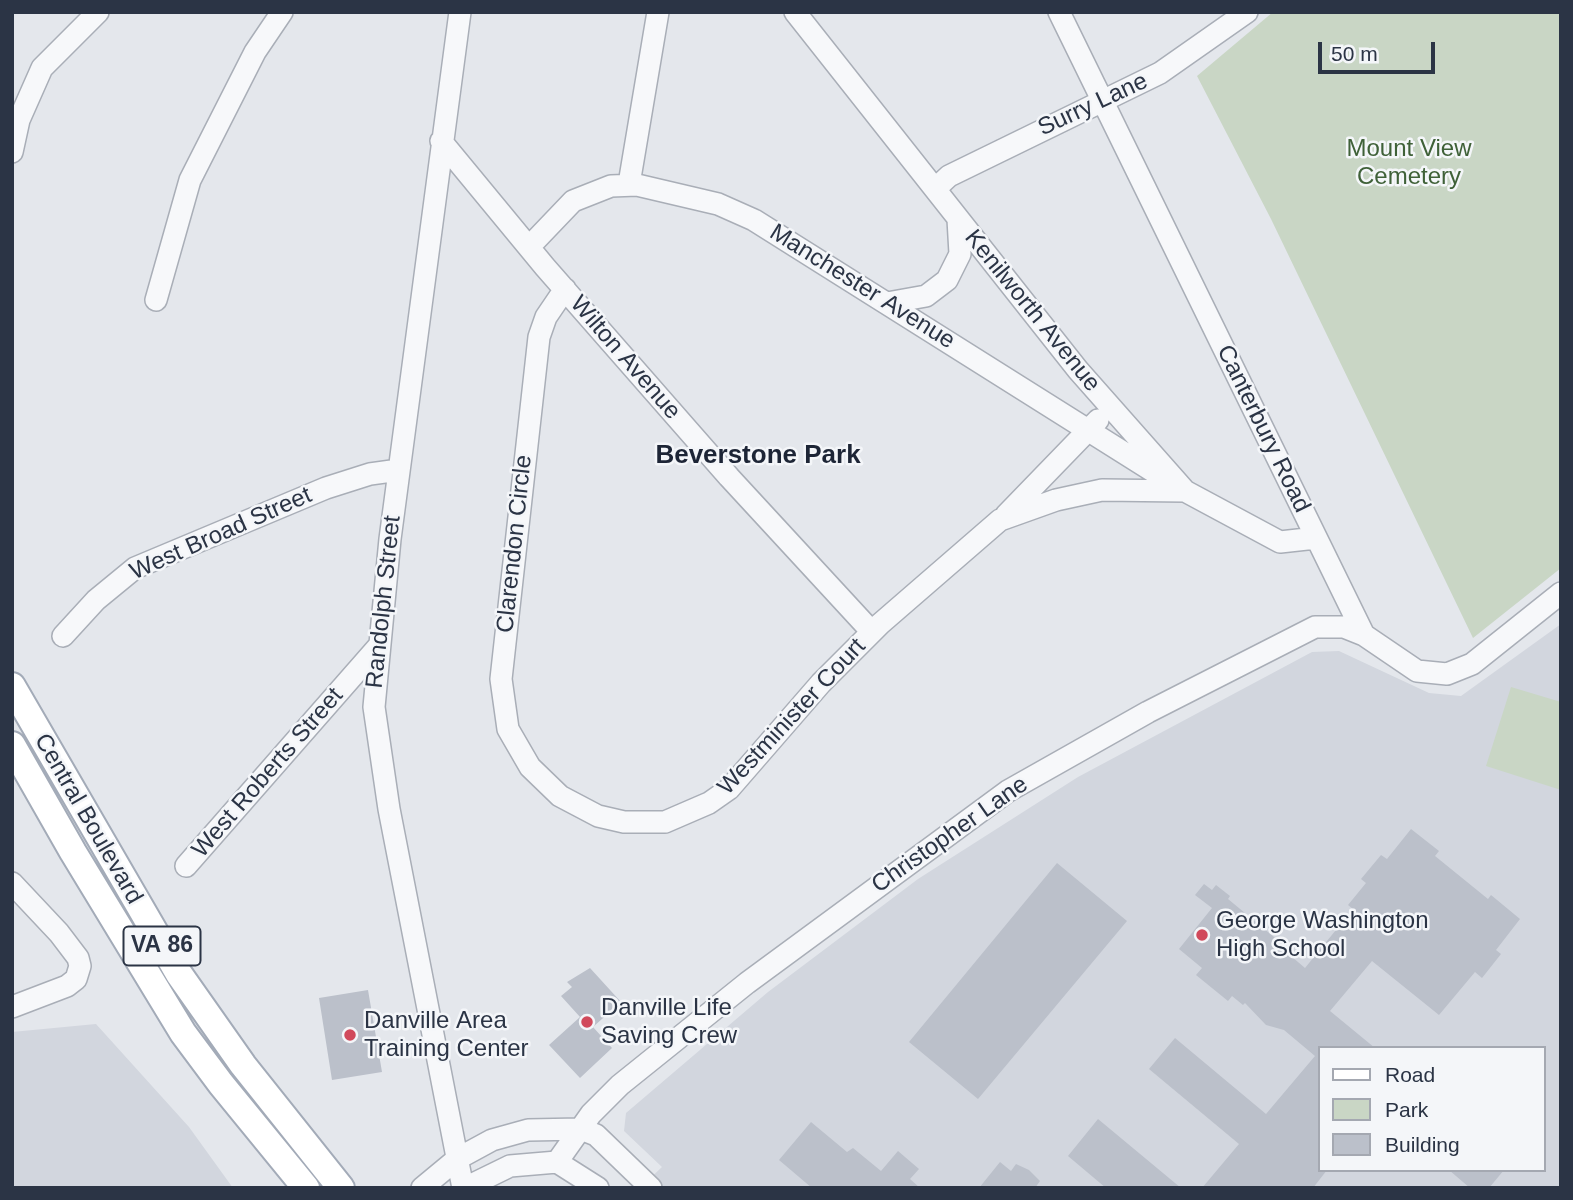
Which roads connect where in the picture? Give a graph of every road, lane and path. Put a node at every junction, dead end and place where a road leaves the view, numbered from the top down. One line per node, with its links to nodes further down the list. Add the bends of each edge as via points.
1 (98, 12): 10 (street, via 42,68 19,120)
2 (282, 12): 16 (street, via 255,52 190,180)
3 (460, 12): 9 (street, Randolph Street)
4 (658, 12): 11 (street)
5 (795, 12): 12 (street, Kenilworth Avenue)
6 (1059, 12): 8 (street, Canterbury Road)
7 (1247, 12): 8 (street, Surry Lane, via 1182,60)
8 (1102, 102): 12 (street, Surry Lane, via 949,176); 23 (street, Canterbury Road)
9 (441, 141): 14 (street, Wilton Avenue); 20 (street, Randolph Street)
10 (12, 152)
11 (629, 184): 14 (street, Manchester Avenue, via 573,201); 17 (street, Manchester Avenue, via 687,194 754,220)
12 (935, 189): 13 (street, Kenilworth Avenue)
13 (957, 218): 17 (street, via 962,243 947,280 926,296); 18 (street, Kenilworth Avenue)
14 (529, 247): 15 (street, Wilton Avenue)
15 (565, 289): 25 (street, Wilton Avenue); 31 (street, Clarendon Circle, via 539,337 501,679 508,729 530,766)
16 (156, 300)
17 (887, 303): 19 (street, Manchester Avenue)
18 (1109, 408): 19 (street, Westminister Court); 21 (street, Kenilworth Avenue)
19 (1089, 430): 21 (street, Manchester Avenue); 22 (street, Westminister Court)
20 (400, 470): 27 (street, West Broad Street, via 326,488 135,568 96,600); 28 (street, Randolph Street)
21 (1185, 491): 22 (street, Westminister Court, via 1102,490); 23 (street, Kenilworth Avenue, via 1268,538 1292,543)
22 (1000, 520): 25 (street, Westminister Court)
23 (1316, 538): 26 (street, Canterbury Road)
24 (1561, 593): 26 (street, Canterbury Road, via 1472,664 1447,674 1417,671)
25 (872, 632): 31 (street, Westminister Court, via 729,789 688,814 665,822 624,822 578,808)
26 (1364, 635): 35 (street, Christopher Lane, via 1344,627 1315,627 1148,712 1019,785 954,828 727,999 620,1085)
27 (63, 636)
28 (378, 648): 32 (street, West Roberts Street); 36 (street, Randolph Street, via 376,736)
29 (12, 685): 39 (main road, Central Boulevard / VA 86, via 179,974 243,1065)
30 (12, 744): 38 (main road, Central Boulevard / VA 86, via 183,1032)
31 (553, 790)
32 (186, 866)
33 (12, 883): 34 (street, via 78,958 78,974 66,986)
34 (12, 1007)
35 (581, 1129): 36 (street, via 528,1130 492,1140); 37 (street, Christopher Lane); 43 (street, via 596,1135)
36 (457, 1159): 40 (street); 41 (street, Randolph Street)
37 (557, 1162): 41 (street, via 510,1166); 42 (street)
38 (306, 1188)
39 (341, 1188)
40 (422, 1188)
41 (464, 1188)
42 (598, 1188)
43 (651, 1188)

